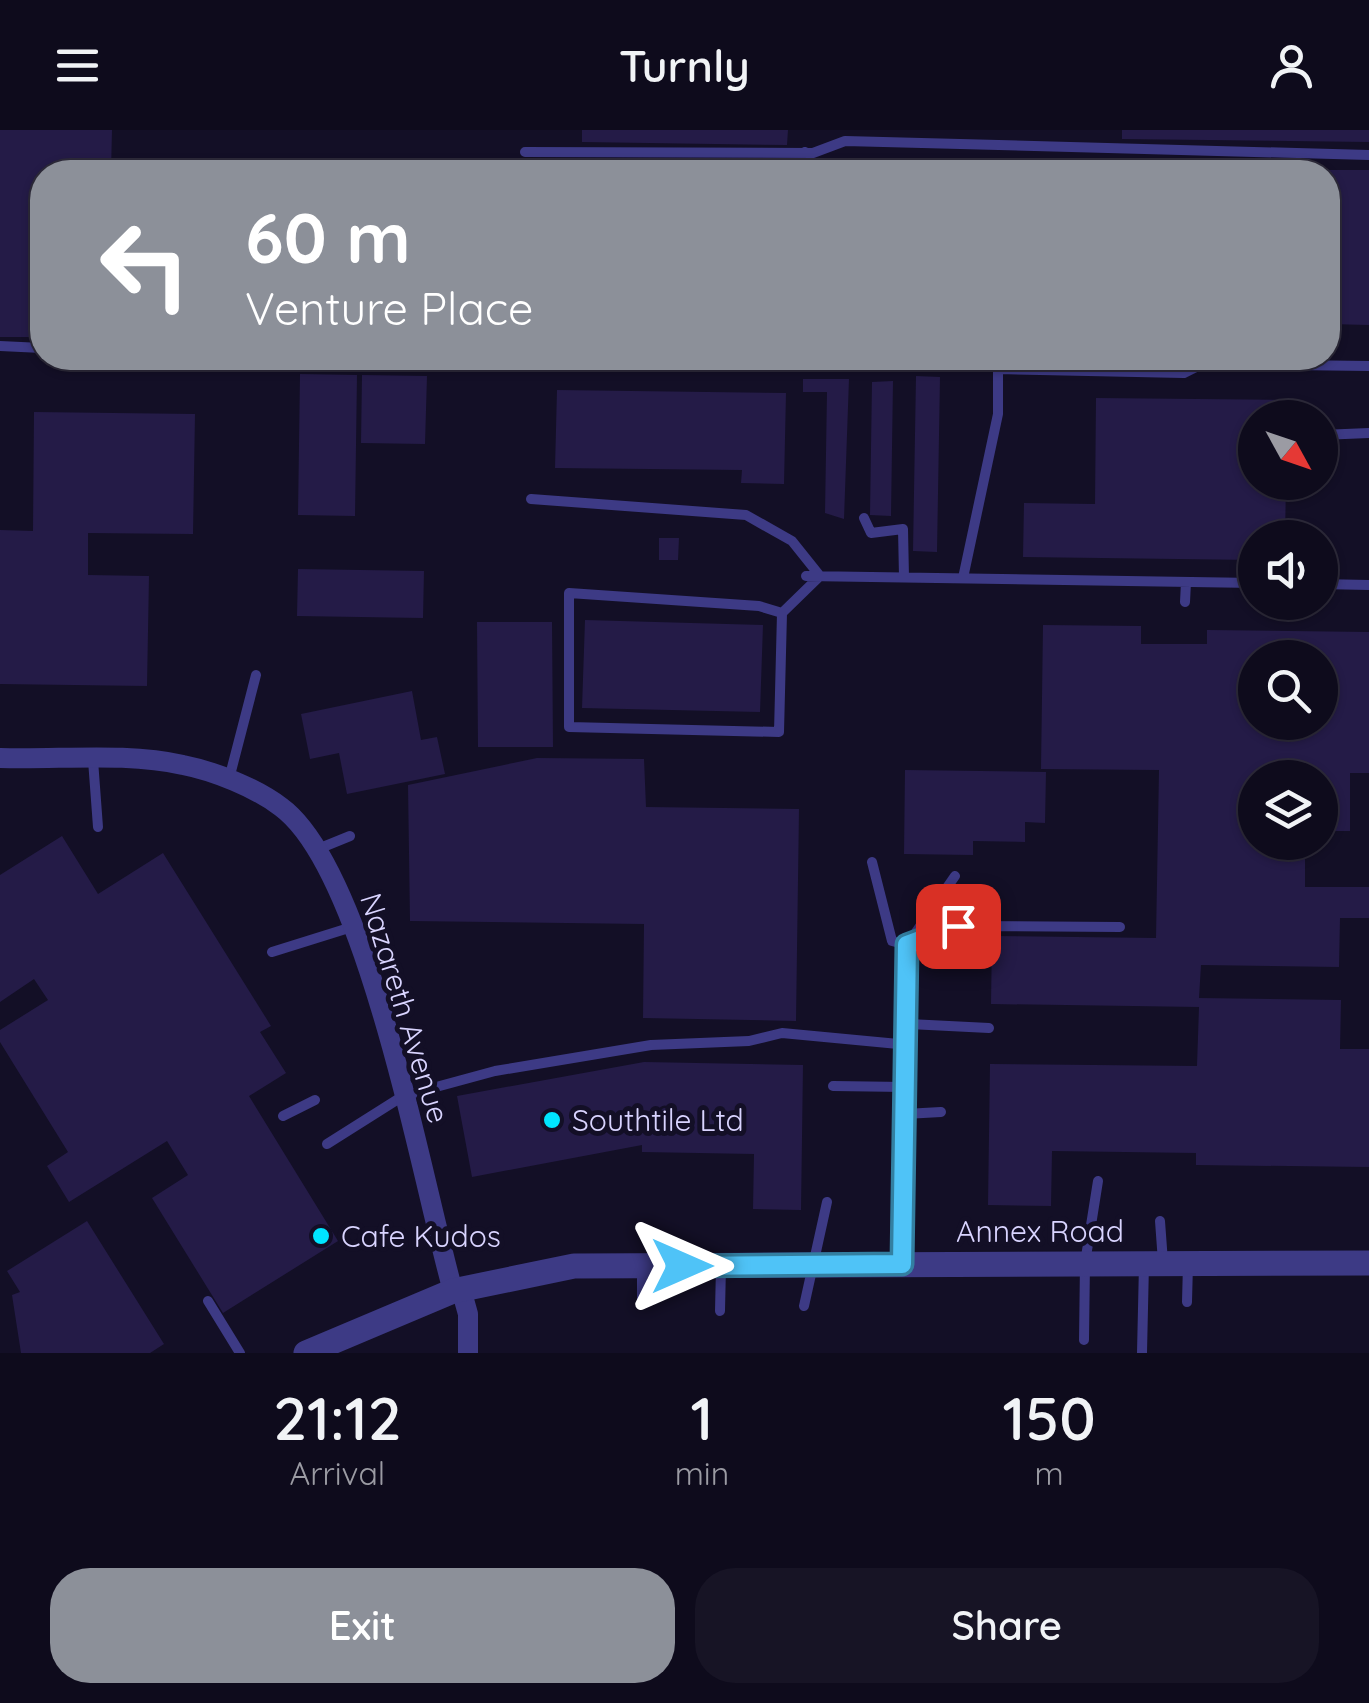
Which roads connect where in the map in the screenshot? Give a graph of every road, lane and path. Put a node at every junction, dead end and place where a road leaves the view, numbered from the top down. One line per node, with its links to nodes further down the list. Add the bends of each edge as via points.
1 (893, 130): 3 (lane)
2 (844, 136): 3 (lane); 5 (lane)
3 (891, 143): 6 (lane)
4 (525, 152): 5 (lane)
5 (805, 152): 7 (lane)
6 (1369, 155)
7 (805, 160)
8 (0, 346): 9 (lane)
9 (30, 347)
10 (1340, 366): 11 (lane)
11 (1369, 366)
12 (998, 370): 22 (lane, via 998,414)
13 (1128, 370): 14 (lane)
14 (1190, 370)
15 (1369, 433): 16 (lane)
16 (1338, 435)
17 (531, 499): 20 (lane, via 746,514 792,541)
18 (864, 518): 21 (lane, via 870,533 902,530)
19 (806, 576): 20 (lane)
20 (820, 576): 21 (lane); 28 (lane)
21 (904, 578): 22 (lane)
22 (963, 578): 23 (lane)
23 (1186, 582): 24 (lane); 27 (lane)
24 (1238, 583)
25 (1338, 584): 26 (lane)
26 (1369, 585)
27 (1185, 602)
28 (782, 613): 28 (lane, via 569,593 569,727 779,732)
29 (256, 675): 32 (lane)
30 (0, 758): 31 (street, Nazareth Avenue)
31 (93, 760): 32 (street, Nazareth Avenue, via 182,764); 33 (lane)
32 (228, 780): 35 (street, Nazareth Avenue, via 282,807)
33 (98, 827)
34 (350, 836): 35 (lane)
35 (318, 849): 38 (street, Nazareth Avenue)
36 (872, 862): 40 (lane, via 892,941)
37 (955, 876): 40 (lane)
38 (355, 926): 41 (lane); 46 (street, Nazareth Avenue)
39 (1120, 927): 40 (lane, via 958,926)
40 (907, 945): 43 (street)
41 (272, 952)
42 (990, 1028): 43 (lane)
43 (908, 1034): 45 (street); 46 (lane, via 782,1033 650,1045 495,1071)
44 (833, 1086): 45 (lane)
45 (906, 1088): 49 (street)
46 (403, 1096): 51 (lane); 62 (street, Nazareth Avenue)
47 (314, 1100): 50 (lane)
48 (940, 1112): 49 (lane)
49 (905, 1114): 59 (street)
50 (283, 1116)
51 (327, 1144)
52 (1098, 1181): 55 (lane)
53 (827, 1202): 58 (lane)
54 (1160, 1221): 56 (lane)
55 (1085, 1263): 56 (street, Annex Road); 59 (street, Annex Road); 68 (lane)
56 (1165, 1263): 57 (street, Annex Road); 64 (lane); 72 (lane)
57 (1369, 1263)
58 (813, 1264): 59 (street, Annex Road); 60 (street, Annex Road); 66 (lane)
59 (902, 1264)
60 (721, 1265): 61 (street, Annex Road); 67 (lane)
61 (642, 1266): 62 (street, Annex Road, via 574,1266); 65 (lane)
62 (457, 1290): 70 (street, Annex Road); 71 (street, Nazareth Avenue, via 468,1314)
63 (208, 1301): 69 (lane)
64 (1187, 1302)
65 (642, 1303)
66 (804, 1306)
67 (720, 1311)
68 (1084, 1340)
69 (240, 1353)
70 (306, 1353)
71 (468, 1353)
72 (1142, 1353)

